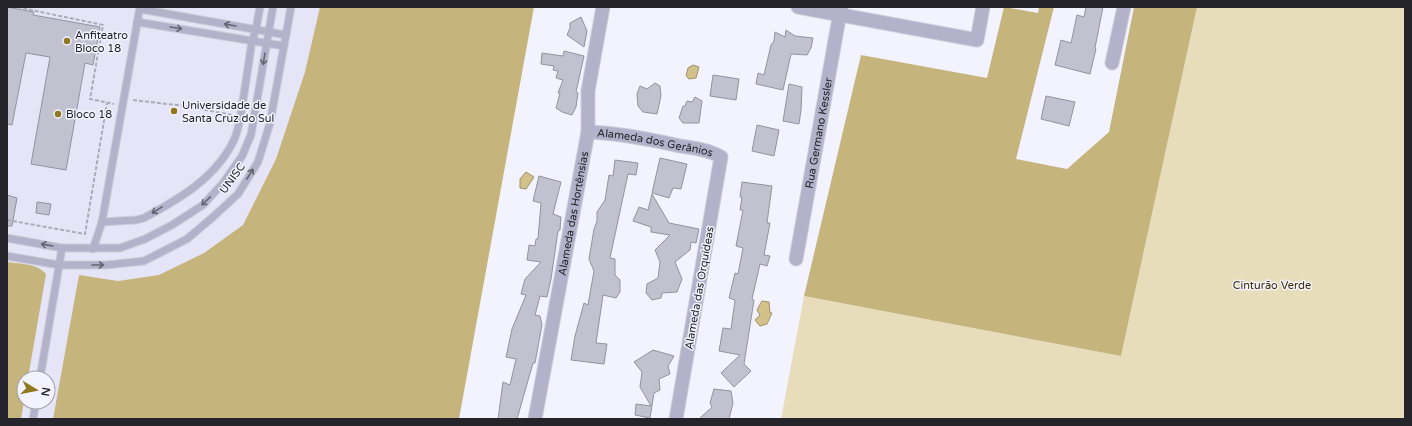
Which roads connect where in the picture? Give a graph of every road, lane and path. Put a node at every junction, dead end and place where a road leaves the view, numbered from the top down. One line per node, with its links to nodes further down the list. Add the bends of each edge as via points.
1 (17, 7): 20 (path, via 103,25 90,99)
2 (260, 7): 12 (lane)
3 (273, 7): 13 (lane, UNISC)
4 (291, 7): 14 (lane, UNISC)
5 (603, 7): 22 (street, Alameda das Hortênsias, via 588,91)
6 (798, 7): 10 (street)
7 (983, 7): 10 (street, via 976,40)
8 (1124, 7): 18 (street)
9 (140, 8): 11 (lane); 12 (lane, one-way to 9)
10 (841, 11): 30 (street, Rua Germano Kessler)
11 (137, 22): 15 (lane, one-way to 15); 19 (lane)
12 (256, 29): 13 (lane); 15 (lane)
13 (268, 32): 14 (lane); 16 (lane, UNISC)
14 (286, 35): 17 (lane, UNISC)
15 (252, 41): 16 (lane); 21 (lane)
16 (267, 44): 17 (lane); 28 (lane, UNISC, one-way to 28, via 251,135 242,156 224,183 203,205 145,239 120,248)
17 (284, 46): 31 (lane, UNISC, one-way to 17, via 106,265 144,261 187,239 238,194 258,162 270,123)
18 (1112, 63)
19 (123, 102): 20 (path); 21 (path, via 185,106); 25 (lane)
20 (107, 103): 24 (path, via 85,234)
21 (240, 116): 25 (lane, one-way to 25, via 235,139 226,155 200,184 144,218)
22 (588, 132): 23 (street, Alameda dos Gerânios, via 704,150); 33 (street, Alameda das Hortênsias)
23 (721, 157): 34 (street, Alameda das Orquídeas)
24 (7, 220)
25 (102, 222): 28 (lane)
26 (7, 238): 27 (lane, UNISC, one-way to 26)
27 (62, 248): 28 (lane, UNISC); 31 (lane)
28 (93, 249)
29 (7, 256): 31 (lane, UNISC)
30 (796, 259)
31 (59, 265): 32 (lane)
32 (41, 370)
33 (535, 419)
34 (676, 419)

